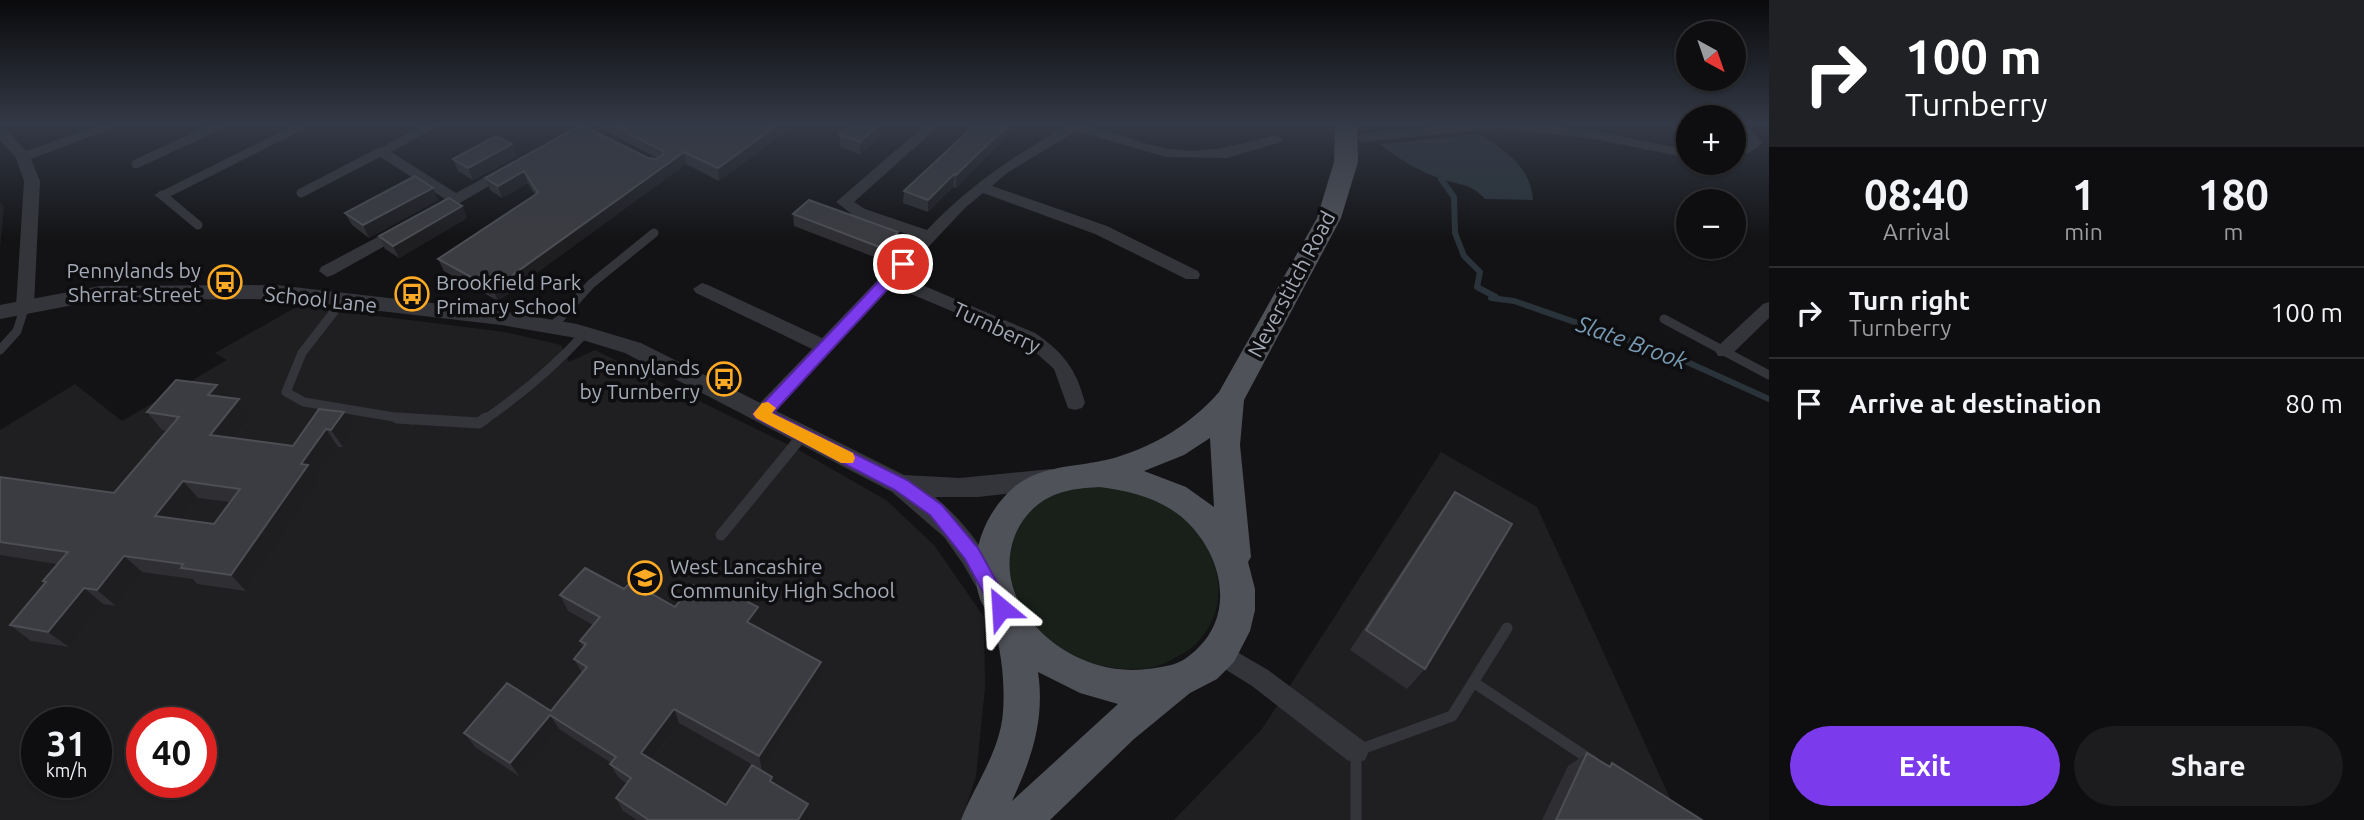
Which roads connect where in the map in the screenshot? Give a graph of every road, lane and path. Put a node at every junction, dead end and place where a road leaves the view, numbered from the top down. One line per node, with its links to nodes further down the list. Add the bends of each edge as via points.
1 (25, 162): 25 (street, via 32,181)
2 (140, 162): 10 (lane)
3 (229, 162): 13 (street)
4 (360, 162): 12 (lane)
5 (397, 162): 14 (street)
6 (523, 162): 14 (street)
7 (890, 162): 17 (street, via 844,202 859,212)
8 (1016, 162): 11 (street)
9 (1346, 162): 35 (main road, Neverstitch Road, via 1329,218)
10 (136, 164)
11 (980, 187): 17 (street); 21 (street, via 1101,230)
12 (301, 193)
13 (162, 195): 15 (lane)
14 (456, 199): 18 (street)
15 (198, 225)
16 (654, 233): 29 (lane, via 591,284)
17 (929, 236): 22 (street)
18 (345, 261): 19 (street); 20 (street)
19 (327, 271)
20 (361, 273)
21 (1192, 275)
22 (890, 278): 31 (street); 36 (street, Turnberry, via 1029,337 1062,363 1070,376)
23 (702, 289): 31 (street)
24 (343, 300): 25 (street, School Lane, via 276,292 134,292); 29 (street, School Lane); 30 (lane, via 302,353 286,392 304,402 372,415 480,424 524,393)
25 (25, 306): 27 (street, School Lane); 32 (lane, via 18,333)
26 (1769, 308): 33 (street)
27 (0, 312)
28 (1664, 319): 33 (lane)
29 (552, 327): 30 (street, School Lane)
30 (585, 333): 37 (street, School Lane, via 632,348)
31 (825, 347): 37 (street)
32 (0, 350)
33 (1724, 351): 34 (lane)
34 (1769, 375)
35 (1229, 400): 39 (main road, Neverstitch Road, via 1206,426 1175,447); 42 (main road, Neverstitch Road, via 1226,445)
36 (1074, 403)
37 (761, 414): 38 (street, School Lane)
38 (802, 436): 40 (street, School Lane); 41 (lane)
39 (1084, 475): 40 (street, School Lane, via 968,489); 42 (main road, via 1145,483 1167,492 1197,512 1220,538); 43 (main road, via 1037,489 1010,510 995,539 991,573)
40 (901, 485): 43 (street, School Lane, via 955,530)
41 (721, 535)
42 (1236, 568): 45 (main road, via 1240,597 1235,627)
43 (1007, 617): 46 (main road, via 1037,653 1070,673 1108,685 1146,688); 50 (main road, via 1023,699 1021,723 1014,750)
44 (1507, 628): 47 (lane)
45 (1220, 653): 46 (main road); 48 (street)
46 (1181, 680): 51 (main road, via 1111,735)
47 (1473, 682): 48 (lane, via 1452,716); 49 (lane)
48 (1356, 751): 52 (lane)
49 (1608, 771)
50 (981, 820)
51 (1021, 820)
52 (1356, 820)

